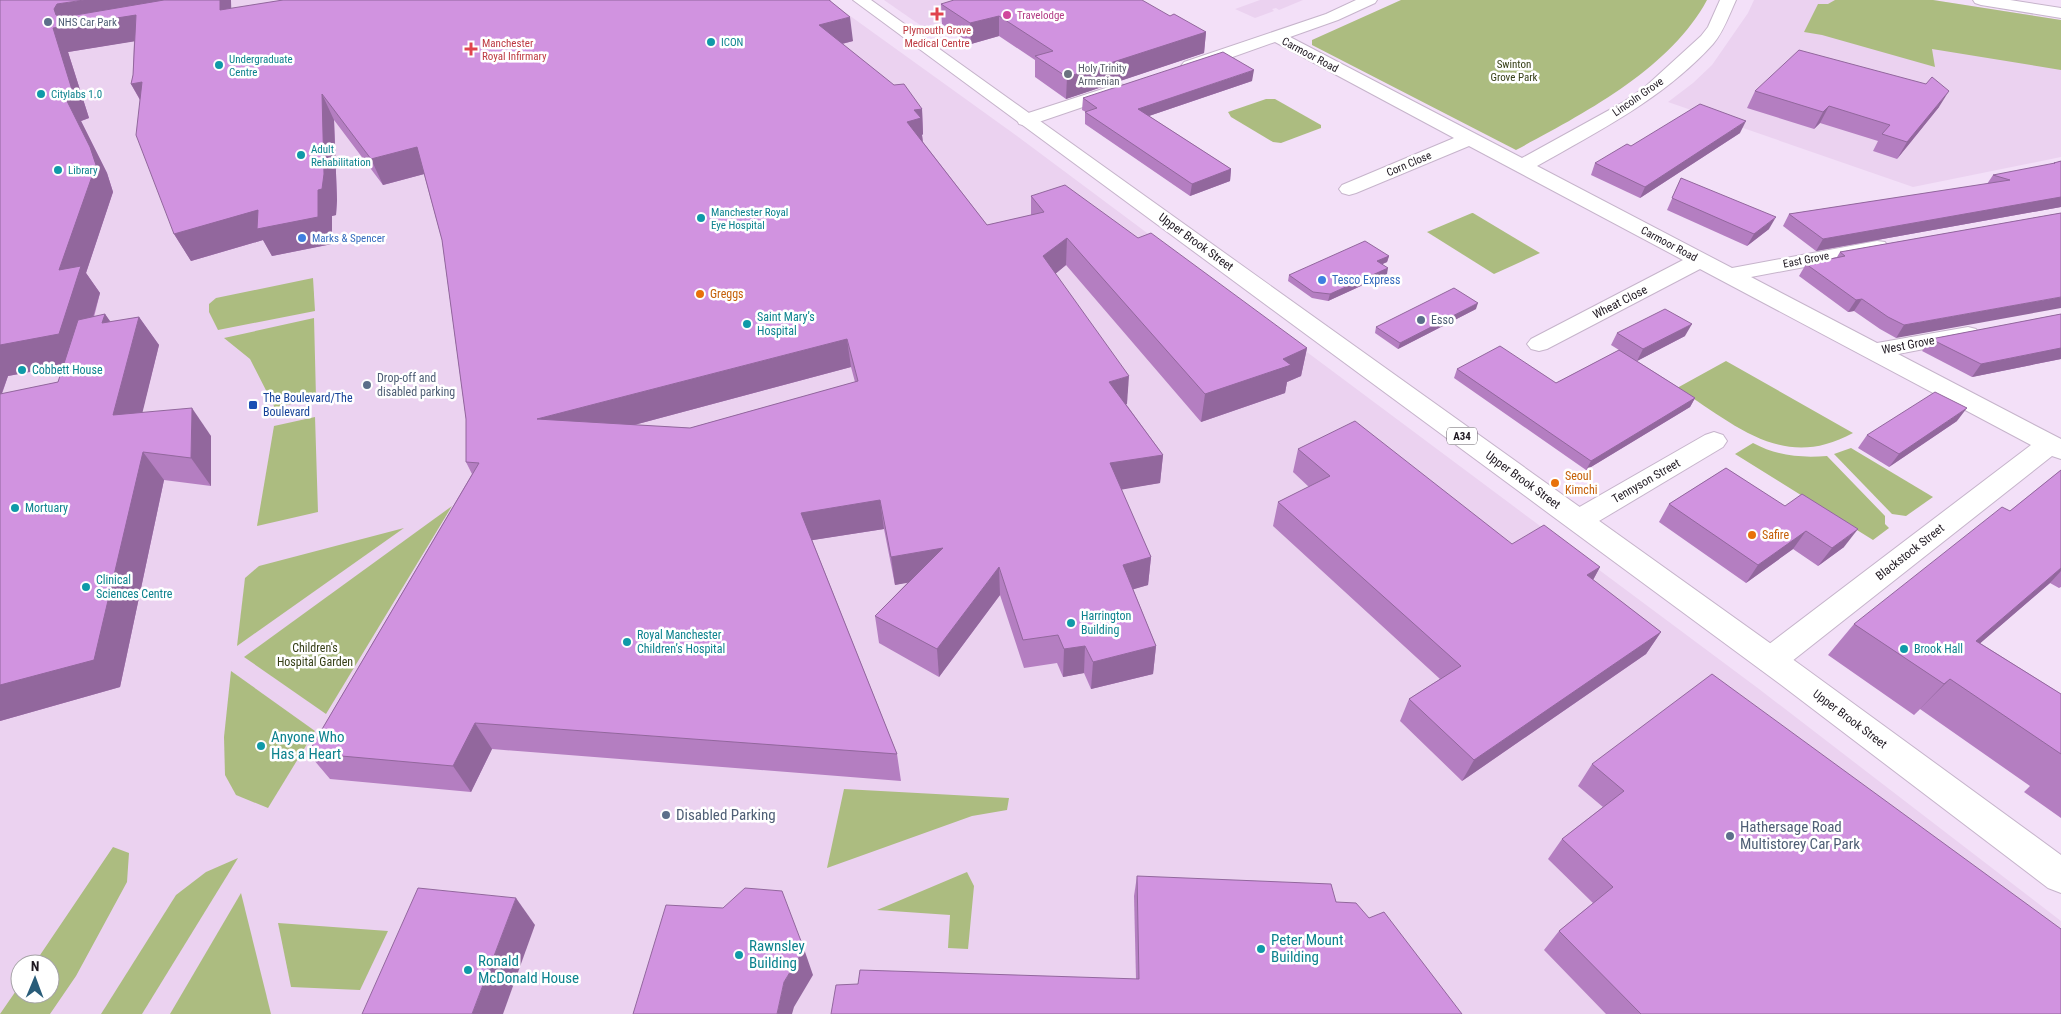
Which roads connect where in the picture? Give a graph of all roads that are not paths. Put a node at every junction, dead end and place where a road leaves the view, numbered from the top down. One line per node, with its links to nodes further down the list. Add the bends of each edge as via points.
1 (861, 0): 9 (main road, Upper Brook Street / A34)
2 (1369, 0): 6 (main road)
3 (1728, 0): 11 (main road, Lincoln Grove, via 1707,40 1651,91)
4 (1980, 0): 5 (main road)
5 (2061, 12)
6 (1277, 37): 7 (main road); 10 (main road, Carmoor Road)
7 (1178, 70)
8 (1132, 85): 9 (main road)
9 (1026, 120): 21 (main road, Upper Brook Street / A34)
10 (1469, 139): 11 (main road, Carmoor Road); 12 (main road, Corn Close)
11 (1522, 166): 14 (main road, Carmoor Road)
12 (1349, 189)
13 (1896, 243): 15 (main road, East Grove)
14 (1700, 260): 15 (main road, Carmoor Road); 17 (main road, Wheat Close)
15 (1728, 275): 18 (main road, Carmoor Road)
16 (1990, 329): 18 (main road, West Grove)
17 (1539, 344)
18 (1873, 351): 20 (main road, Carmoor Road)
19 (1714, 441): 21 (main road, Tennyson Street)
20 (2056, 447): 22 (main road, Blackstock Street)
21 (1579, 520): 22 (main road, Upper Brook Street / A34)
22 (1771, 660): 23 (main road, Upper Brook Street / A34)
23 (2061, 876)

